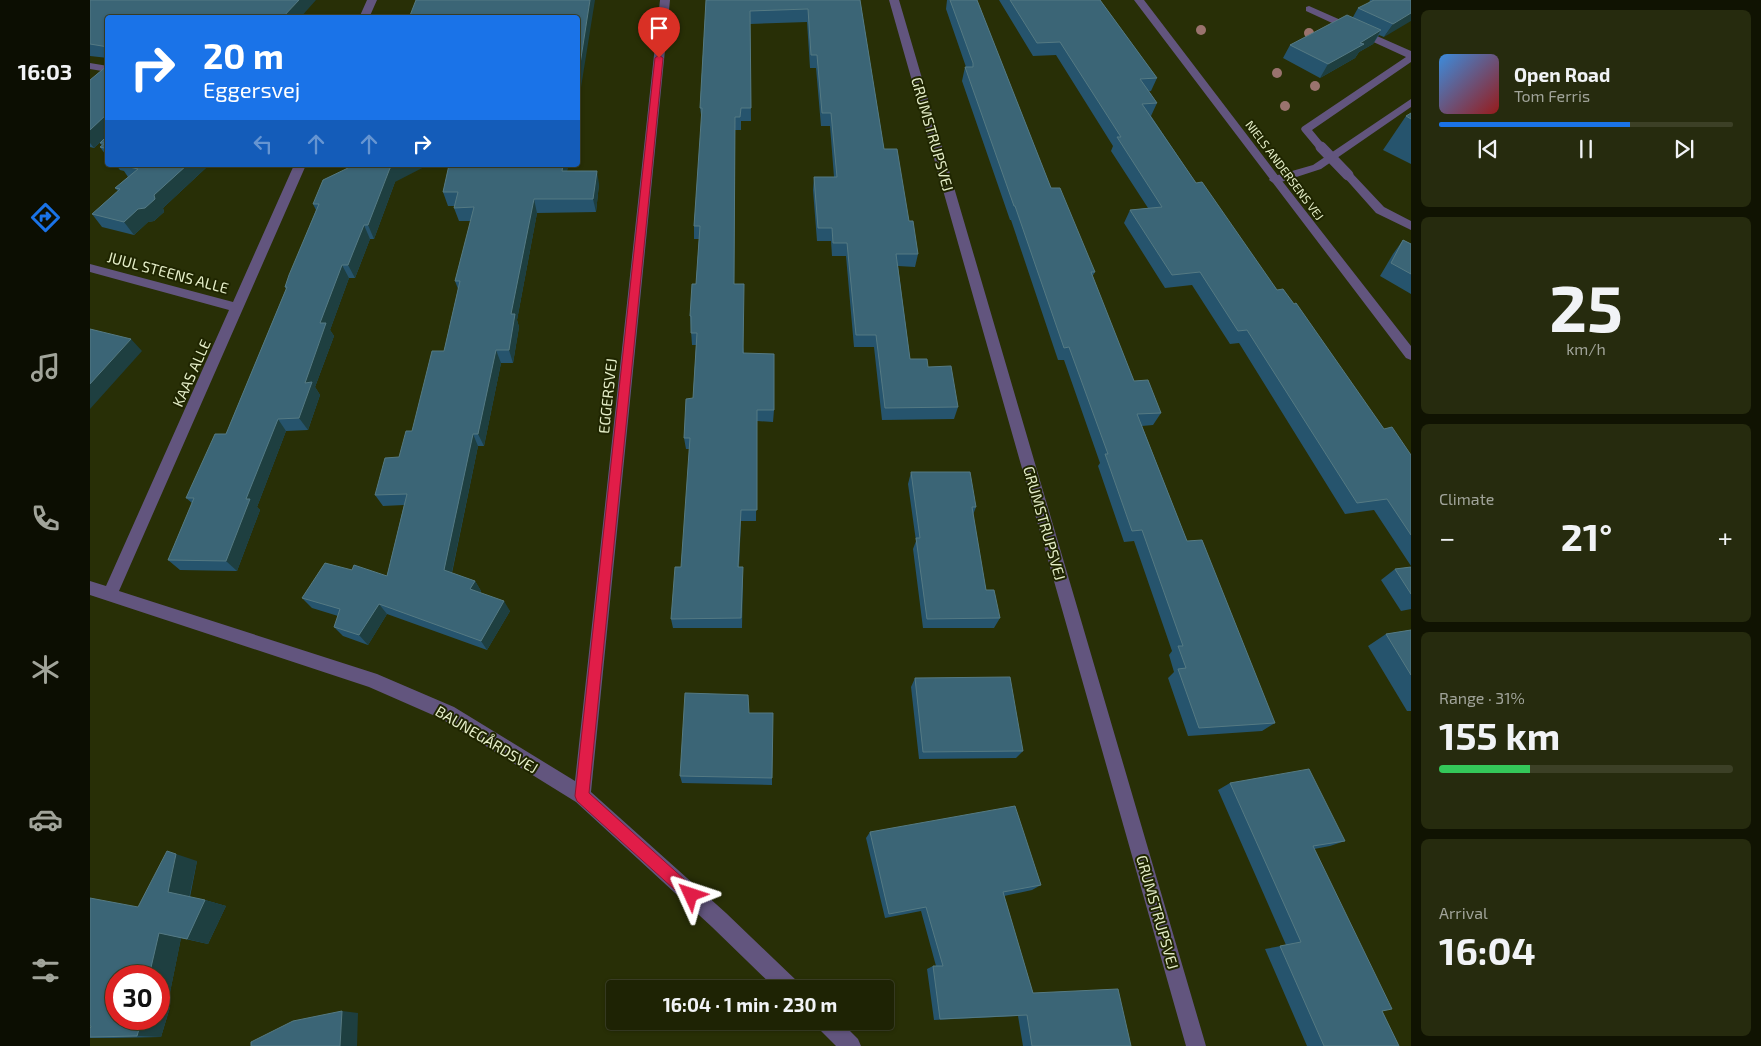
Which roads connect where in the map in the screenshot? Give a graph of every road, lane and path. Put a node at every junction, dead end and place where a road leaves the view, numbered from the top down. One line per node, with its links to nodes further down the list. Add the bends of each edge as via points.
1 (372, 0): 6 (street)
2 (665, 0): 19 (street, EGGERSVEJ)
3 (894, 0): 23 (street, GRUMSTRUPSVEJ)
4 (1139, 0): 12 (street, NIELS ANDERSENS VEJ)
5 (1309, 9): 7 (street)
6 (365, 15)
7 (1411, 57): 13 (street, bridge, via 1306,129 1380,210)
8 (90, 66): 9 (street)
9 (105, 68)
10 (1411, 102): 12 (street, via 1317,167)
11 (299, 167): 15 (street, KAAS ALLE)
12 (1275, 180): 16 (street, NIELS ANDERSENS VEJ)
13 (1411, 226)
14 (90, 268): 15 (street, JUUL STEENS ALLE)
15 (238, 308): 18 (street, KAAS ALLE)
16 (1411, 355)
17 (90, 588): 18 (street, BAUNEGÅRDSVEJ)
18 (110, 594): 19 (street, BAUNEGÅRDSVEJ, via 371,680 448,713)
19 (582, 796): 20 (street, BAUNEGÅRDSVEJ)
20 (782, 980)
21 (834, 1030): 22 (street)
22 (851, 1046)
23 (1196, 1046)

